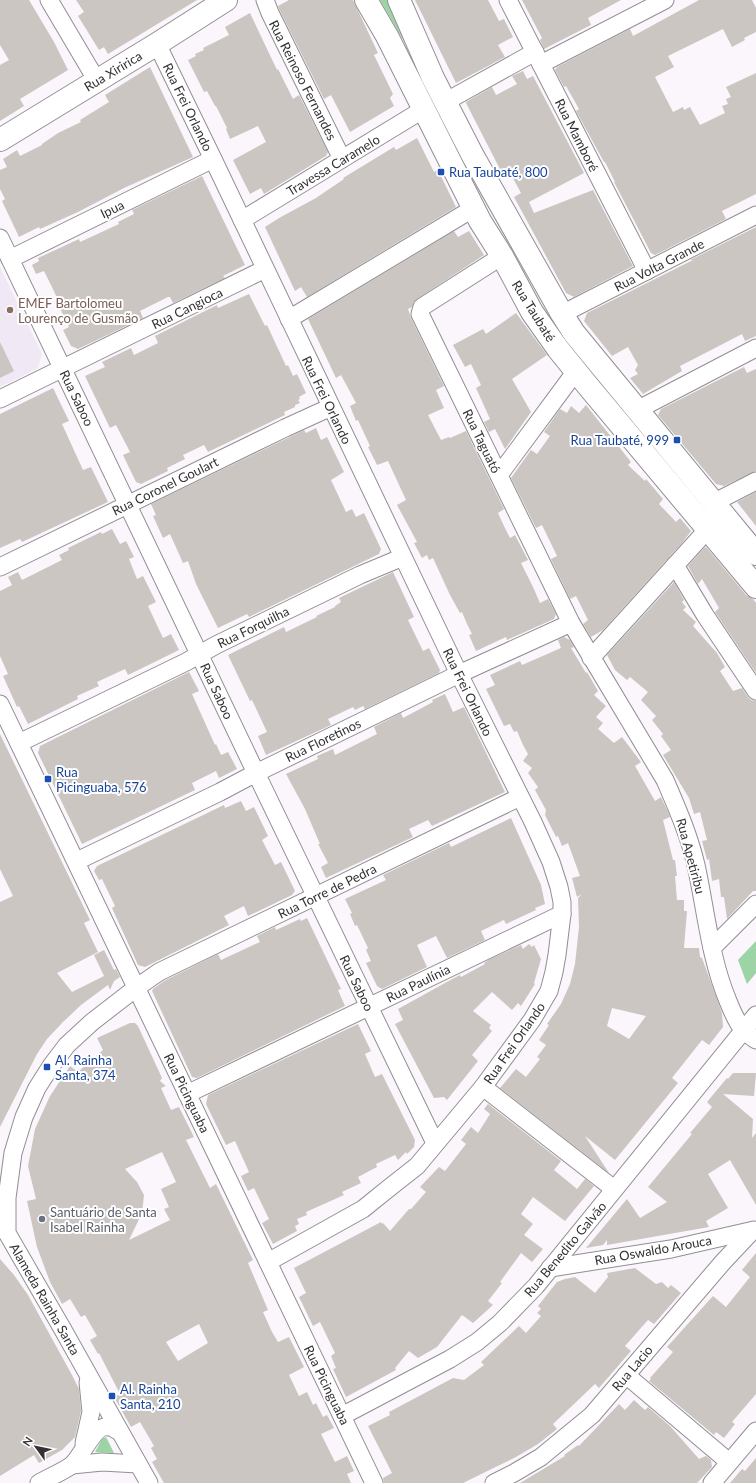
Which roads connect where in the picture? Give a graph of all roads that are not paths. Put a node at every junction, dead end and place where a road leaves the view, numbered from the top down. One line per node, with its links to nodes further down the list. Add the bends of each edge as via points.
1 (49, 0): 12 (street)
2 (226, 0): 10 (main road, Rua Xiririca)
3 (265, 0): 17 (street, Rua Reinoso Fernandes)
4 (366, 0): 9 (main road, Rua Taubaté)
5 (399, 0): 8 (main road, Rua Taubaté)
6 (508, 0): 11 (street, Rua Mamboré)
7 (665, 0): 11 (street)
8 (412, 30): 9 (main road, via 412,43 405,47 394,44 392,38); 13 (main road, Rua Taubaté)
9 (387, 36): 14 (main road, Rua Taubaté)
10 (157, 44): 12 (main road, Rua Xiririca); 16 (street, Rua Frei Orlando)
11 (538, 58): 13 (street); 25 (street, Rua Mamboré)
12 (96, 81): 15 (main road, Rua Xiririca)
13 (445, 102): 26 (main road, Rua Taubaté)
14 (424, 109): 17 (street, Travessa Caramelo); 18 (main road, Rua Taubaté)
15 (0, 140)
16 (214, 159): 20 (street, Rua Frei Orlando); 23 (street, Ipua)
17 (342, 159): 20 (street, Travessa Caramelo)
18 (474, 208): 22 (main road, Rua Taubaté); 27 (street)
19 (756, 215): 25 (street, Rua Volta Grande)
20 (242, 220): 24 (street, Rua Frei Orlando)
21 (0, 238): 23 (street, Rua Saboo)
22 (502, 256): 30 (main road, Rua Taubaté, via 532,312); 34 (street, Rua Taguató, via 422,307 420,311)
23 (10, 259): 29 (street, Rua Saboo)
24 (265, 269): 27 (street, Rua Frei Orlando); 29 (street, Rua Cangioca)
25 (648, 271): 26 (street, Rua Volta Grande)
26 (562, 314): 33 (main road, Rua Taubaté, via 574,333)
27 (289, 319): 32 (street, Rua Frei Orlando)
28 (756, 348): 33 (street)
29 (63, 369): 31 (street, Rua Cangioca); 37 (street, Rua Saboo)
30 (576, 370): 34 (street); 38 (main road, Rua Taubaté)
31 (0, 399)
32 (331, 407): 37 (street, Rua Coronel Goulart); 40 (street, Rua Frei Orlando)
33 (637, 410): 36 (main road, Rua Taubaté)
34 (499, 475): 44 (street, Rua Taguató)
35 (756, 481): 36 (street)
36 (713, 503): 39 (main road, Rua Taubaté)
37 (128, 504): 42 (street, Rua Coronel Goulart); 45 (street, Rua Saboo)
38 (708, 529): 41 (street); 43 (main road, Rua Taubaté)
39 (756, 554)
40 (403, 557): 45 (street, Rua Forquilha); 47 (street, Rua Frei Orlando)
41 (676, 565): 46 (street); 48 (street, via 705,615)
42 (0, 566)
43 (756, 587)
44 (571, 623): 46 (street, Rua Taguató); 47 (street, Rua Floretinos)
45 (200, 654): 50 (street, Rua Forquilha); 51 (street, Rua Saboo)
46 (591, 658): 57 (street, Rua Apetiribu, via 626,712 677,805 696,865)
47 (459, 674): 51 (street, Rua Floretinos); 52 (street, Rua Frei Orlando)
48 (756, 691)
49 (0, 704): 50 (street, Rua Picinguaba)
50 (19, 743): 53 (street, Rua Picinguaba)
51 (256, 773): 53 (street, Rua Floretinos); 54 (street, Rua Saboo)
52 (520, 797): 54 (street, Rua Torre de Pedra); 56 (street, Rua Frei Orlando, via 551,862 559,887)
53 (77, 861): 58 (street, Rua Picinguaba)
54 (316, 896): 58 (street, Rua Torre de Pedra, via 159,972); 59 (street, Rua Saboo)
55 (756, 904): 57 (street)
56 (562, 914): 59 (street, Rua Paulínia); 62 (street, Rua Frei Orlando, via 549,991 532,1020)
57 (712, 948): 61 (street, Rua Apetiribu, via 733,1014)
58 (136, 988): 63 (street, Rua Picinguaba); 66 (street, Alameda Rainha Santa, via 67,1045 37,1088 24,1117 13,1153)
59 (369, 1007): 63 (street, Rua Paulínia); 64 (street, Rua Saboo)
60 (756, 1015): 61 (street, Rua Benedito Galvão)
61 (750, 1035): 65 (street, Rua Benedito Galvão)
62 (483, 1087): 64 (street, Rua Frei Orlando); 65 (street)
63 (187, 1094): 68 (street, Rua Picinguaba)
64 (435, 1144): 68 (street, Rua Frei Orlando, via 417,1166 362,1209)
65 (614, 1189): 69 (street, Rua Benedito Galvão)
66 (3, 1229): 70 (street, Alameda Rainha Santa)
67 (754, 1230): 69 (street, Rua Oswaldo Arouca, via 671,1249); 71 (street, Rua Lacio, via 723,1262)
68 (268, 1262): 72 (street, Rua Picinguaba)
69 (550, 1268): 72 (street, Rua Benedito Galvão, via 500,1323 477,1342)
70 (85, 1368): 74 (street, Alameda Rainha Santa); 75 (street, Alameda Rainha Santa, via 92,1412)
71 (626, 1375): 76 (street); 81 (street, Rua Lacio, via 592,1415 564,1439 541,1457)
72 (342, 1416): 80 (street, Rua Picinguaba)
73 (756, 1431): 76 (street)
74 (120, 1432): 75 (street, via 109,1426 100,1428); 77 (street, Alameda Rainha Santa)
75 (76, 1460): 77 (street); 78 (street)
76 (730, 1462): 82 (street)
77 (138, 1464): 79 (street, Alameda Rainha Santa)
78 (39, 1483)
79 (149, 1483)
80 (374, 1483)
81 (494, 1483)
82 (712, 1483)

